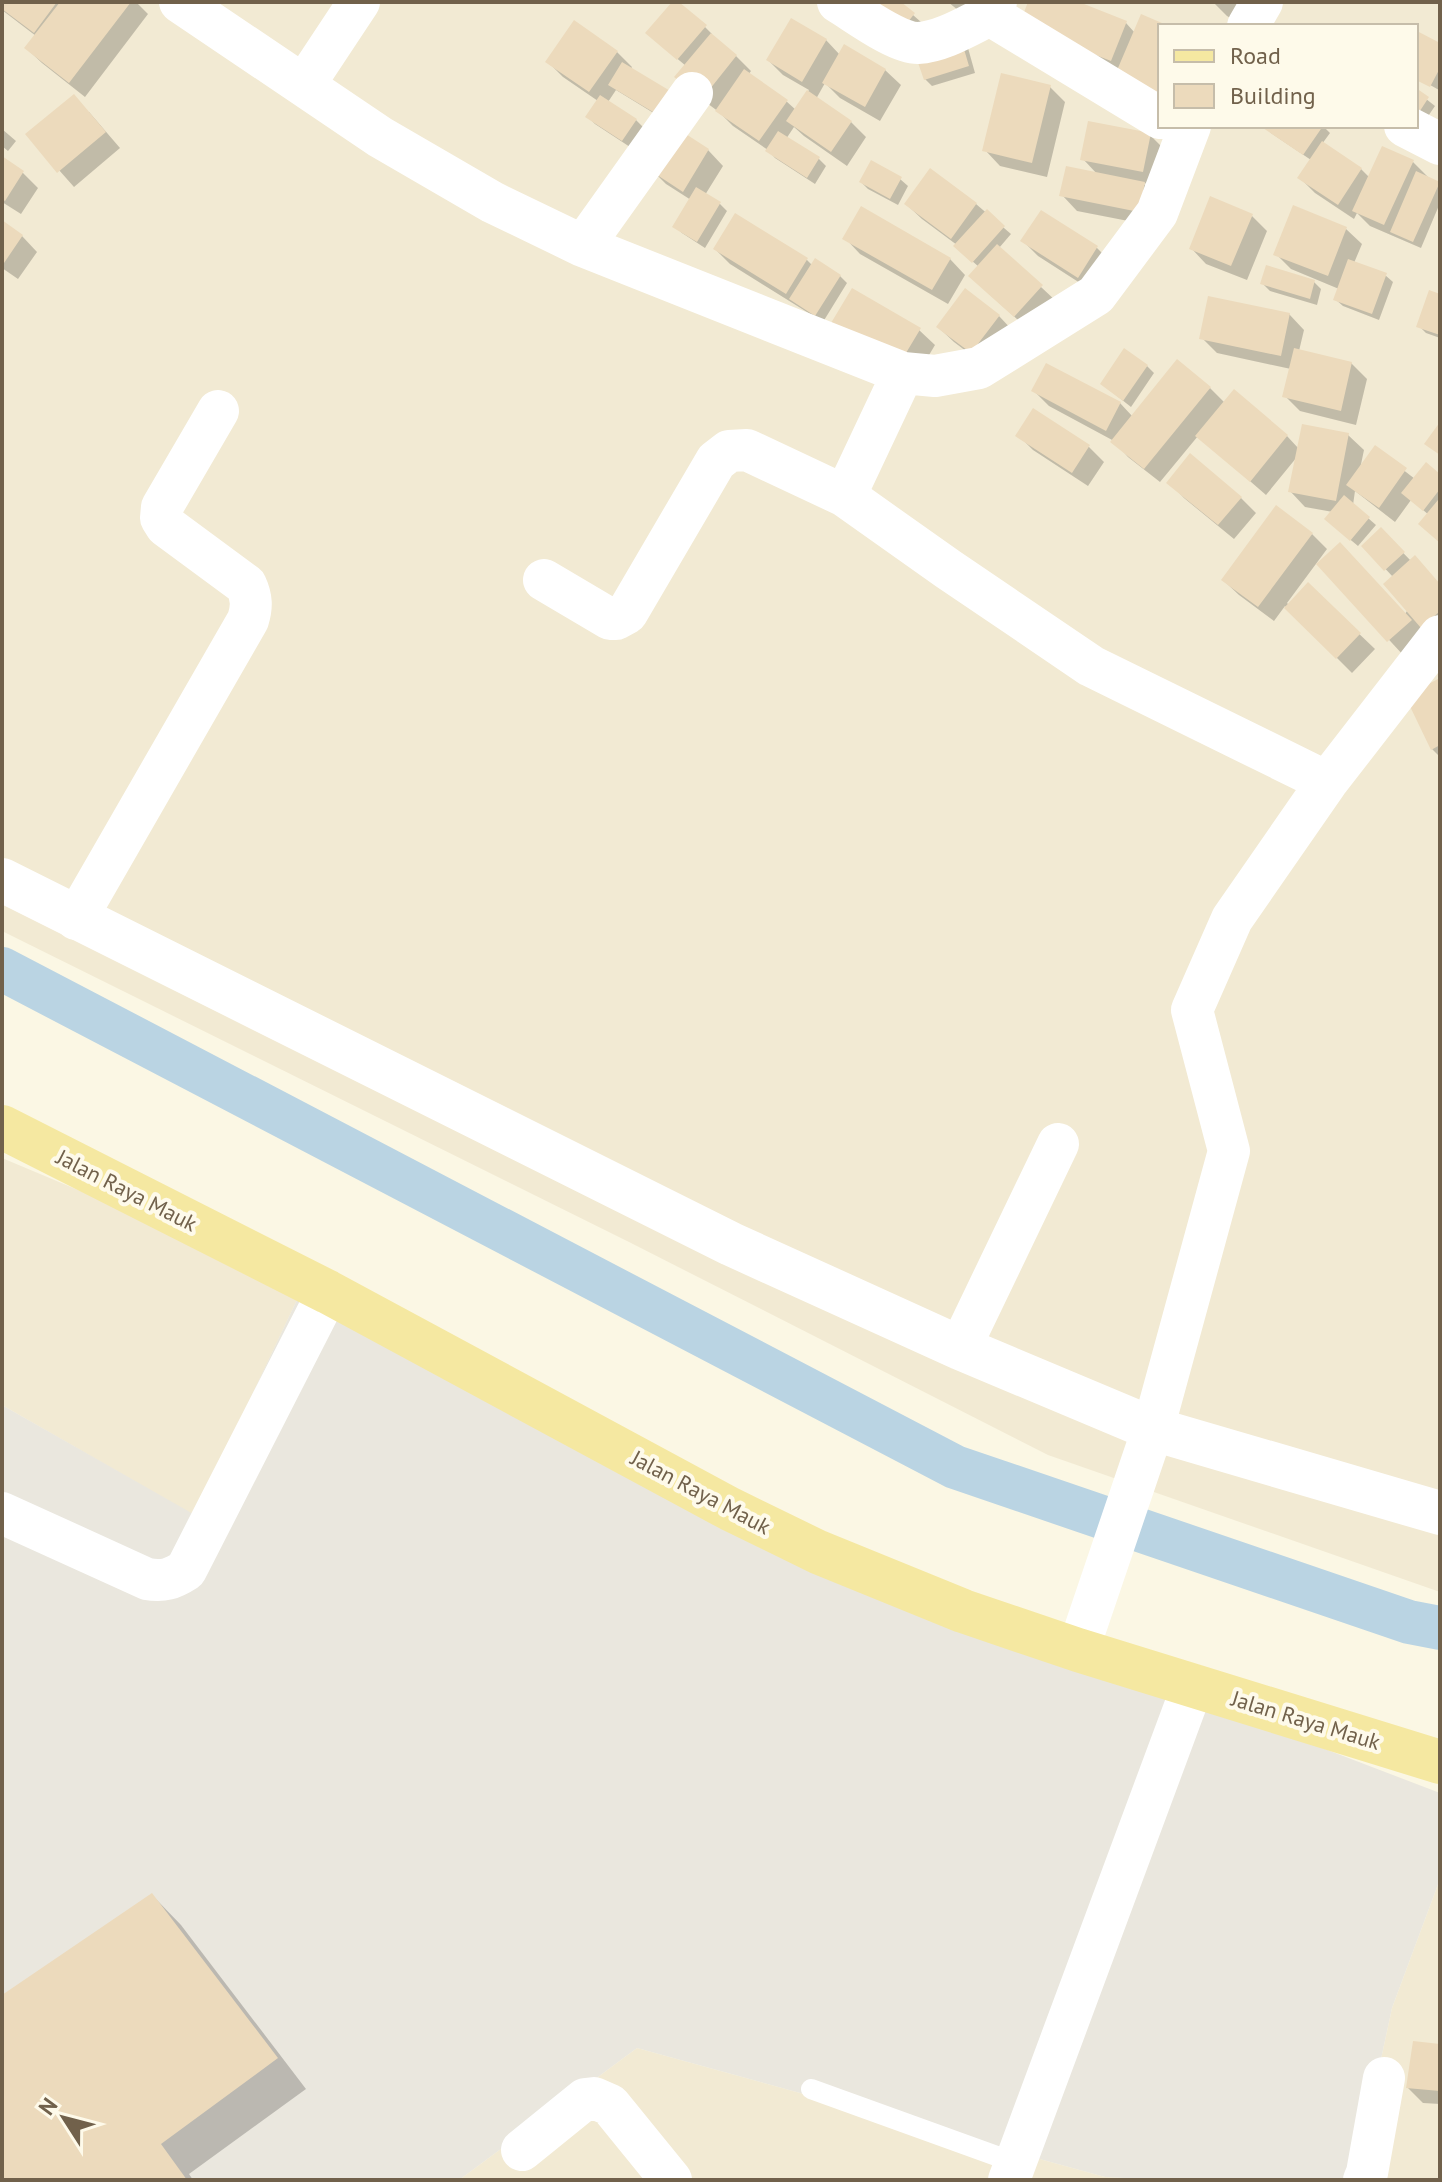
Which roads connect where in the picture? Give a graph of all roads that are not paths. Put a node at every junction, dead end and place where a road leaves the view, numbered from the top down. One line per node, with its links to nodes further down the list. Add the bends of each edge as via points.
1 (180, 2): 7 (street)
2 (359, 2): 7 (street)
3 (838, 2): 5 (street, via 917,43 942,37)
4 (1262, 2): 6 (street)
5 (993, 9): 9 (street)
6 (1249, 24)
7 (304, 85): 13 (street, via 404,152)
8 (692, 93): 13 (street)
9 (1158, 113)
10 (1178, 128): 14 (street, via 1157,213 1096,295 979,368 935,376)
11 (1409, 128): 12 (street)
12 (1440, 144)
13 (583, 246): 14 (street)
14 (903, 373): 16 (street)
15 (218, 411): 21 (street, via 160,512 166,526 246,585 248,620)
16 (845, 496): 17 (street, via 747,450 729,451 716,461 622,617 610,619); 19 (street, via 1091,666)
17 (544, 580)
18 (1440, 636): 19 (street)
19 (1327, 782): 26 (street, via 1232,919 1192,1010 1229,1151)
20 (2, 880): 21 (street)
21 (76, 919): 25 (street, via 731,1244)
22 (2, 1127): 24 (main road, Jalan Raya Mauk)
23 (1058, 1144): 25 (street)
24 (328, 1292): 27 (street, via 186,1570 174,1578 147,1579); 29 (main road, Jalan Raya Mauk, via 818,1552 963,1611)
25 (960, 1348): 26 (street)
26 (1149, 1439): 28 (street); 29 (street)
27 (2, 1513)
28 (1440, 1513)
29 (1084, 1635): 30 (main road, Jalan Raya Mauk)
30 (1193, 1685): 31 (main road, Jalan Raya Mauk); 35 (street)
31 (1440, 1762)
32 (1384, 2078): 37 (street)
33 (811, 2089): 35 (lane)
34 (522, 2150): 36 (street, via 585,2099 594,2098 610,2105)
35 (1012, 2172)
36 (671, 2180)
37 (1364, 2180)

